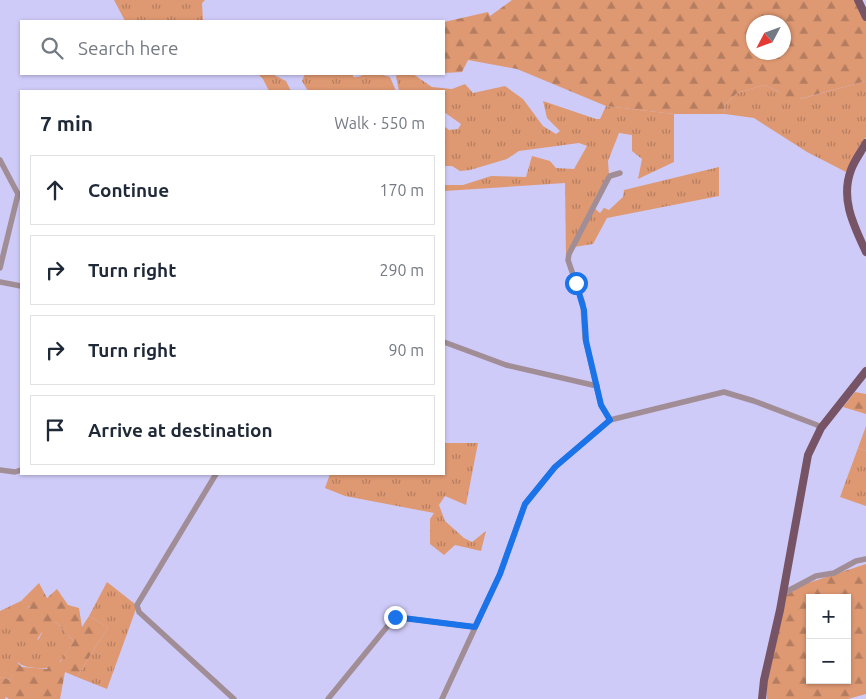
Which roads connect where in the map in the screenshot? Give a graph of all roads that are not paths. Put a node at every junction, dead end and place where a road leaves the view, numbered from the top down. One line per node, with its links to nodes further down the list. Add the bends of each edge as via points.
1 (858, 0): 2 (main road)
2 (866, 17)
3 (866, 143): 6 (main road, via 850,170 846,194 850,216)
4 (0, 160): 7 (street, via 18,194)
5 (620, 173): 12 (street, via 608,180 568,260 583,304 585,338)
6 (866, 252)
7 (0, 268)
8 (0, 282): 9 (street)
9 (20, 286)
10 (445, 342): 12 (street, via 506,365)
11 (866, 371): 14 (main road)
12 (597, 386): 13 (street, via 603,410)
13 (610, 420): 14 (street, via 724,392); 20 (street, via 555,467 525,504 500,574)
14 (821, 428): 19 (main road, via 808,455)
15 (0, 470): 16 (street)
16 (20, 470)
17 (215, 475): 21 (street, via 136,605 139,612)
18 (866, 559): 19 (street, via 834,573 816,576)
19 (782, 594): 24 (main road)
20 (475, 627): 22 (street, via 395,617); 23 (street)
21 (234, 699)
22 (328, 699)
23 (442, 699)
24 (762, 699)

